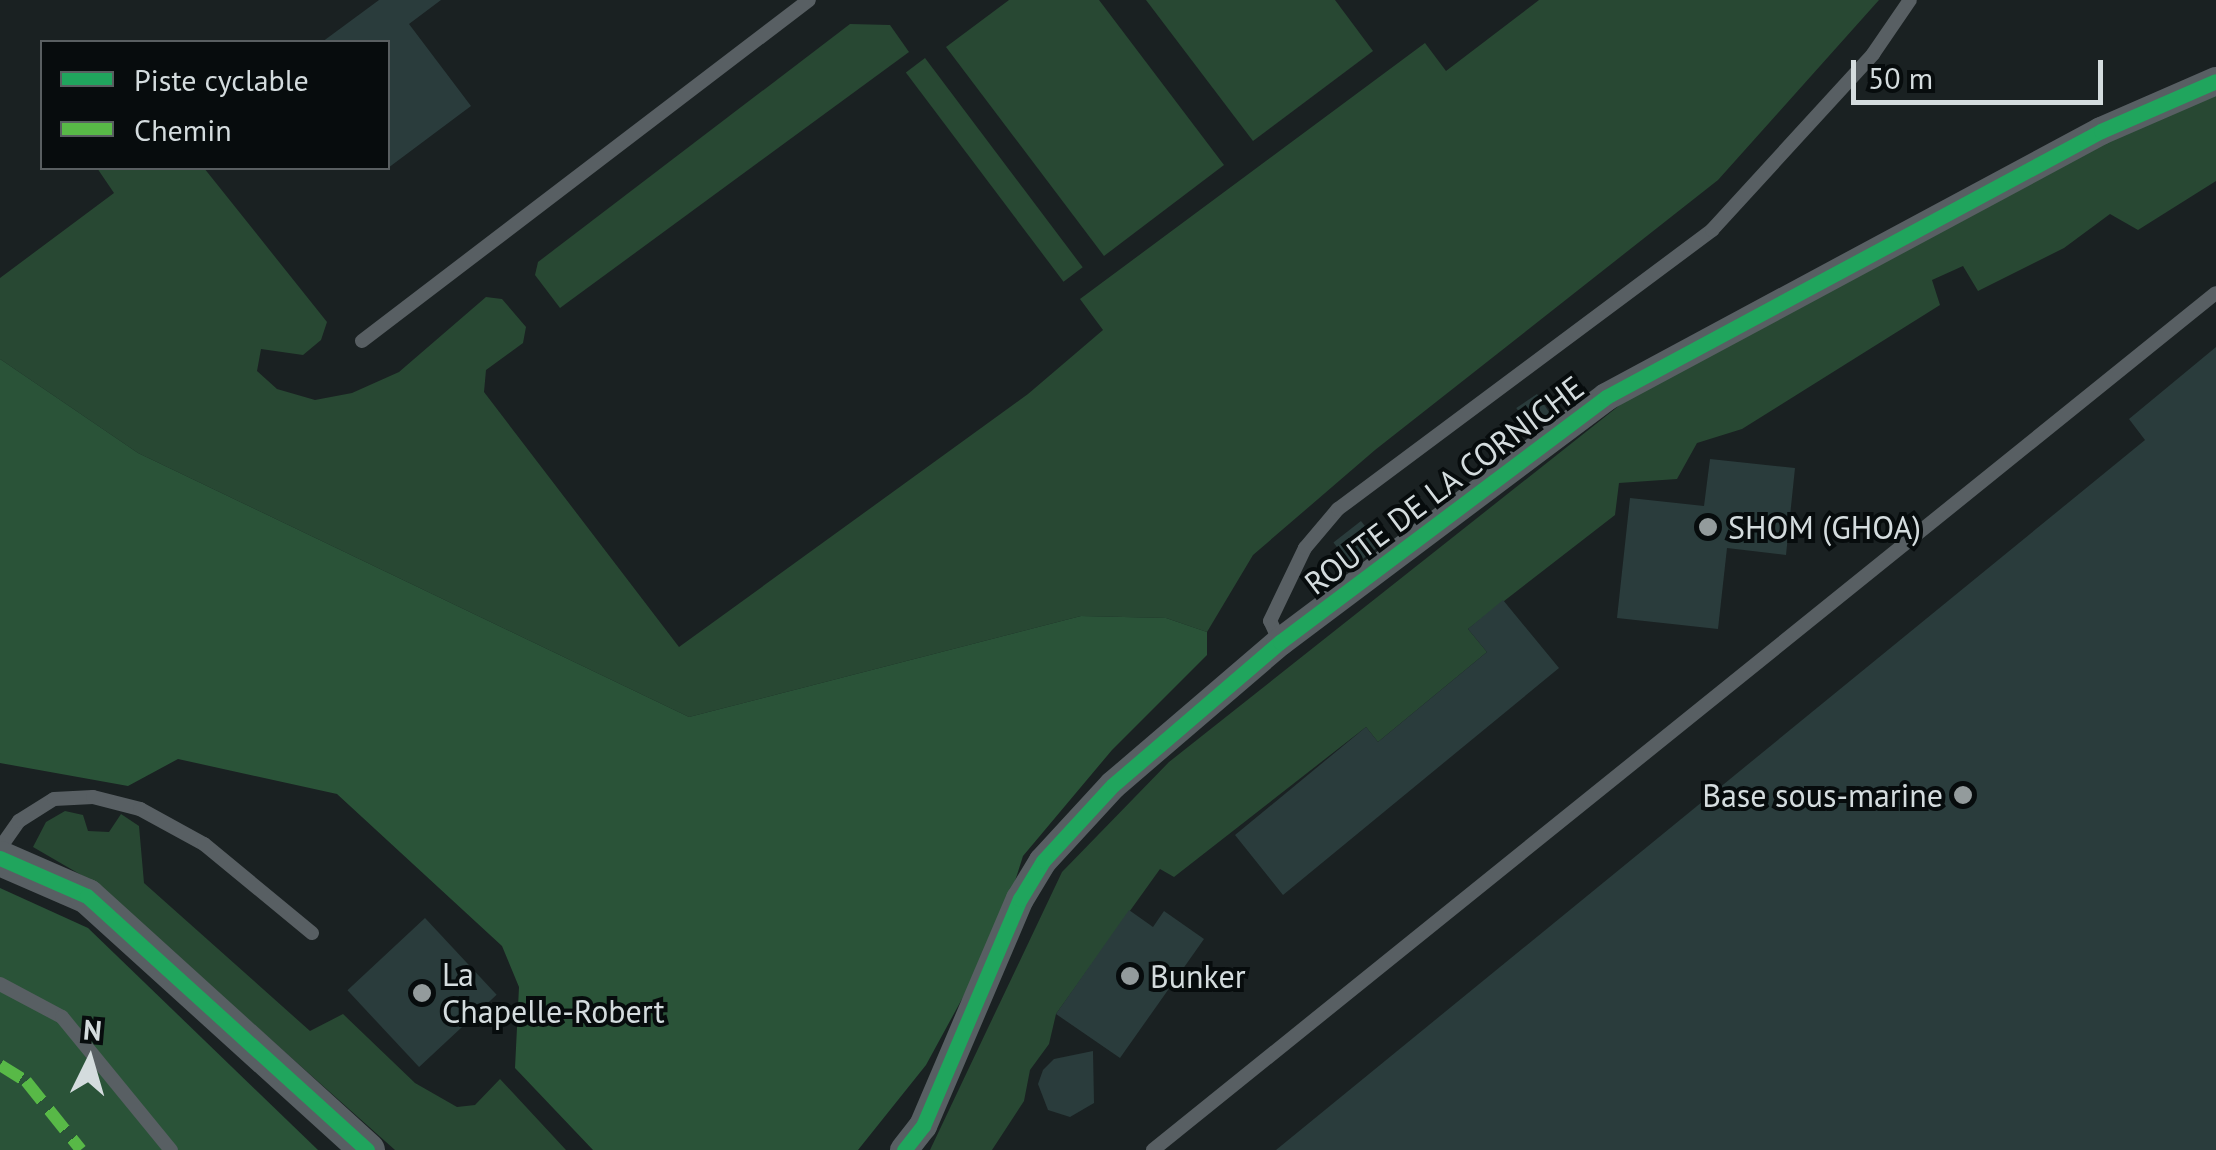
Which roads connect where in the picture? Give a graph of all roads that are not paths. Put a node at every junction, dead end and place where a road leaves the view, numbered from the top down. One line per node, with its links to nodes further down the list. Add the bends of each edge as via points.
1 (810, 0): 5 (lane)
2 (1910, 0): 6 (lane, via 1873,54 1712,230 1338,509 1304,548 1270,621)
3 (2216, 81): 6 (street, ROUTE DE LA CORNICHE, via 2102,132 1606,397)
4 (2216, 293): 14 (lane)
5 (362, 341)
6 (1280, 642): 13 (street, ROUTE DE LA CORNICHE, via 1113,785 1043,860 923,1126)
7 (0, 848): 9 (lane, via 20,821 54,799 93,797 140,809 204,844)
8 (0, 858): 12 (street, via 87,896)
9 (312, 933)
10 (0, 984): 11 (lane, via 62,1017)
11 (172, 1150)
12 (367, 1150)
13 (904, 1150)
14 (1153, 1150)

